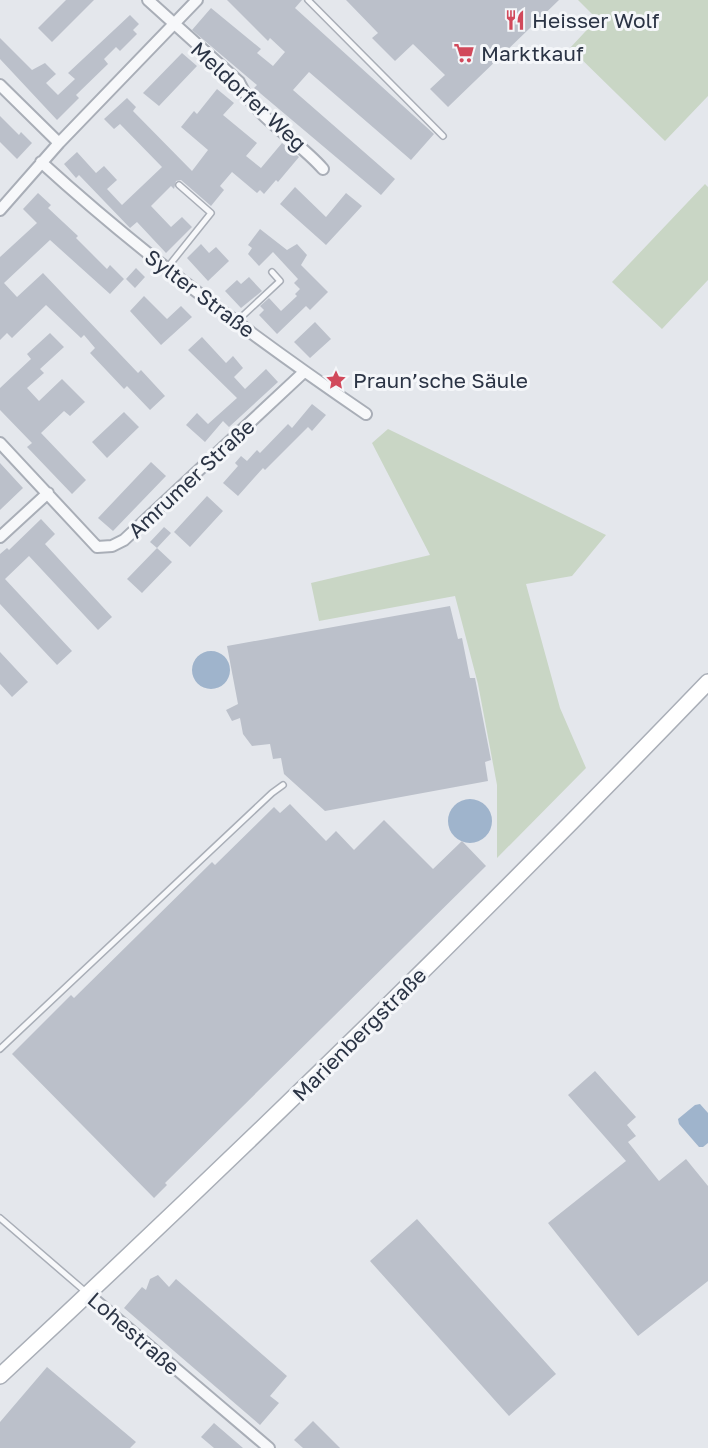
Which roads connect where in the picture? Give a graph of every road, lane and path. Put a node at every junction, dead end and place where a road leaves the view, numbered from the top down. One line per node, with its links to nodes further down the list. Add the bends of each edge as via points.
1 (148, 0): 4 (street, Meldorfer Weg)
2 (197, 0): 4 (street)
3 (308, 0): 6 (lane)
4 (173, 25): 7 (street); 9 (street, Meldorfer Weg, via 239,82 247,99)
5 (0, 85): 7 (street)
6 (443, 136)
7 (59, 143): 8 (street)
8 (41, 162): 11 (street); 12 (street, Sylter Straße)
9 (323, 169)
10 (179, 185): 12 (lane, via 211,213)
11 (0, 210)
12 (166, 269): 14 (street, Sylter Straße)
13 (272, 272): 14 (lane, via 280,281)
14 (236, 322): 15 (street, Sylter Straße)
15 (304, 372): 16 (street, Sylter Straße); 18 (street, Amrumer Straße, via 124,540 112,546 97,547)
16 (366, 414)
17 (0, 443): 18 (street, Amrumer Straße)
18 (48, 493): 19 (street)
19 (0, 537)
20 (708, 682): 24 (main road, Marienbergstraße, via 452,942)
21 (283, 785): 22 (lane)
22 (0, 1049)
23 (0, 1218): 24 (lane, Lohestraße)
24 (88, 1294): 25 (main road, Marienbergstraße); 26 (street, Lohestraße)
25 (0, 1376)
26 (269, 1448)

